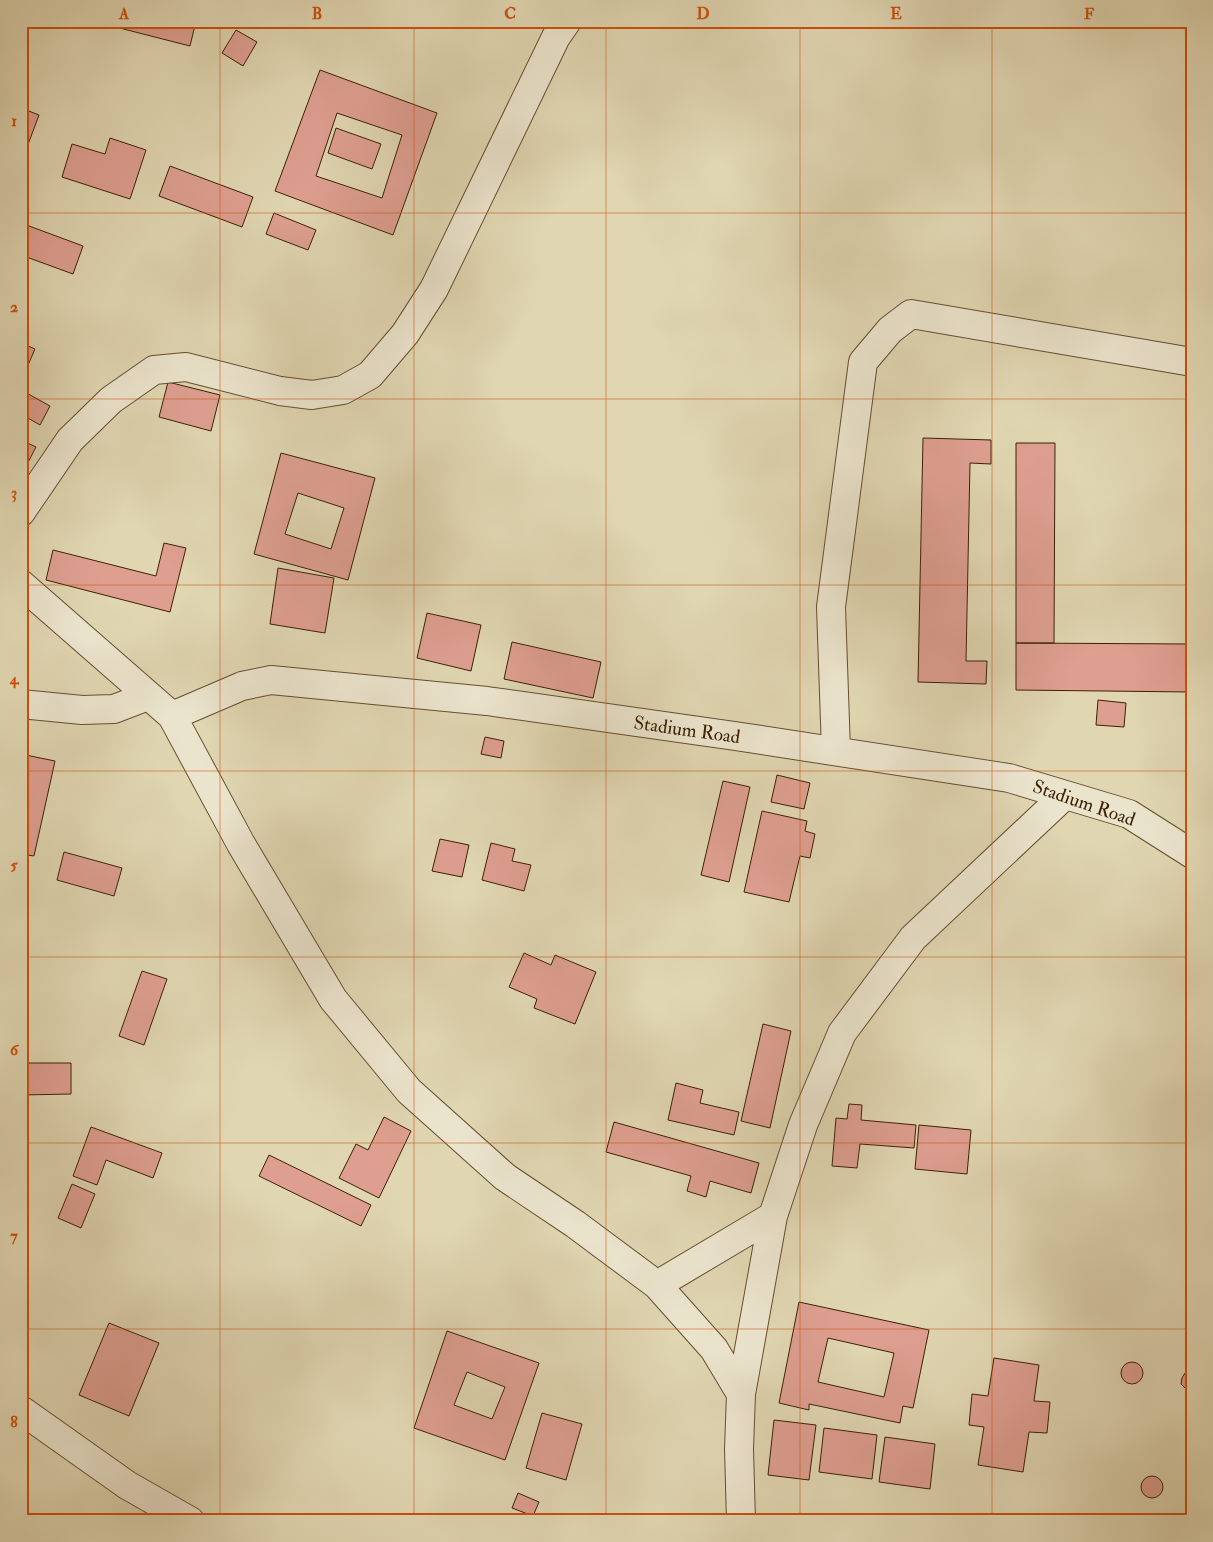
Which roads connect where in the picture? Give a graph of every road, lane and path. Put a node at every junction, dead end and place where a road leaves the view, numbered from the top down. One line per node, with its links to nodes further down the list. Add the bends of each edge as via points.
1 (567, 21): 3 (street, via 556,36 434,288 405,334 370,375 343,390 312,395 280,391 186,368 154,370 111,400 70,440)
2 (1192, 362): 8 (street, via 911,314 890,330 864,362 831,607)
3 (21, 512)
4 (21, 584): 5 (street)
5 (148, 696): 6 (street, via 114,708 82,710); 7 (street)
6 (21, 704)
7 (172, 716): 8 (street, Stadium Road, via 242,686 271,680 487,701); 12 (street, via 241,844 333,999 409,1091 505,1177 575,1224)
8 (836, 751): 9 (street, Stadium Road, via 1009,778)
9 (1065, 795): 10 (street, Stadium Road, via 1129,814); 11 (street, via 913,938 842,1032 803,1125)
10 (1192, 854)
11 (773, 1216): 12 (street); 13 (street)
12 (657, 1286): 13 (street, via 714,1349)
13 (741, 1394): 16 (street)
14 (21, 1410): 15 (street, via 127,1485)
15 (190, 1521)
16 (741, 1521)

